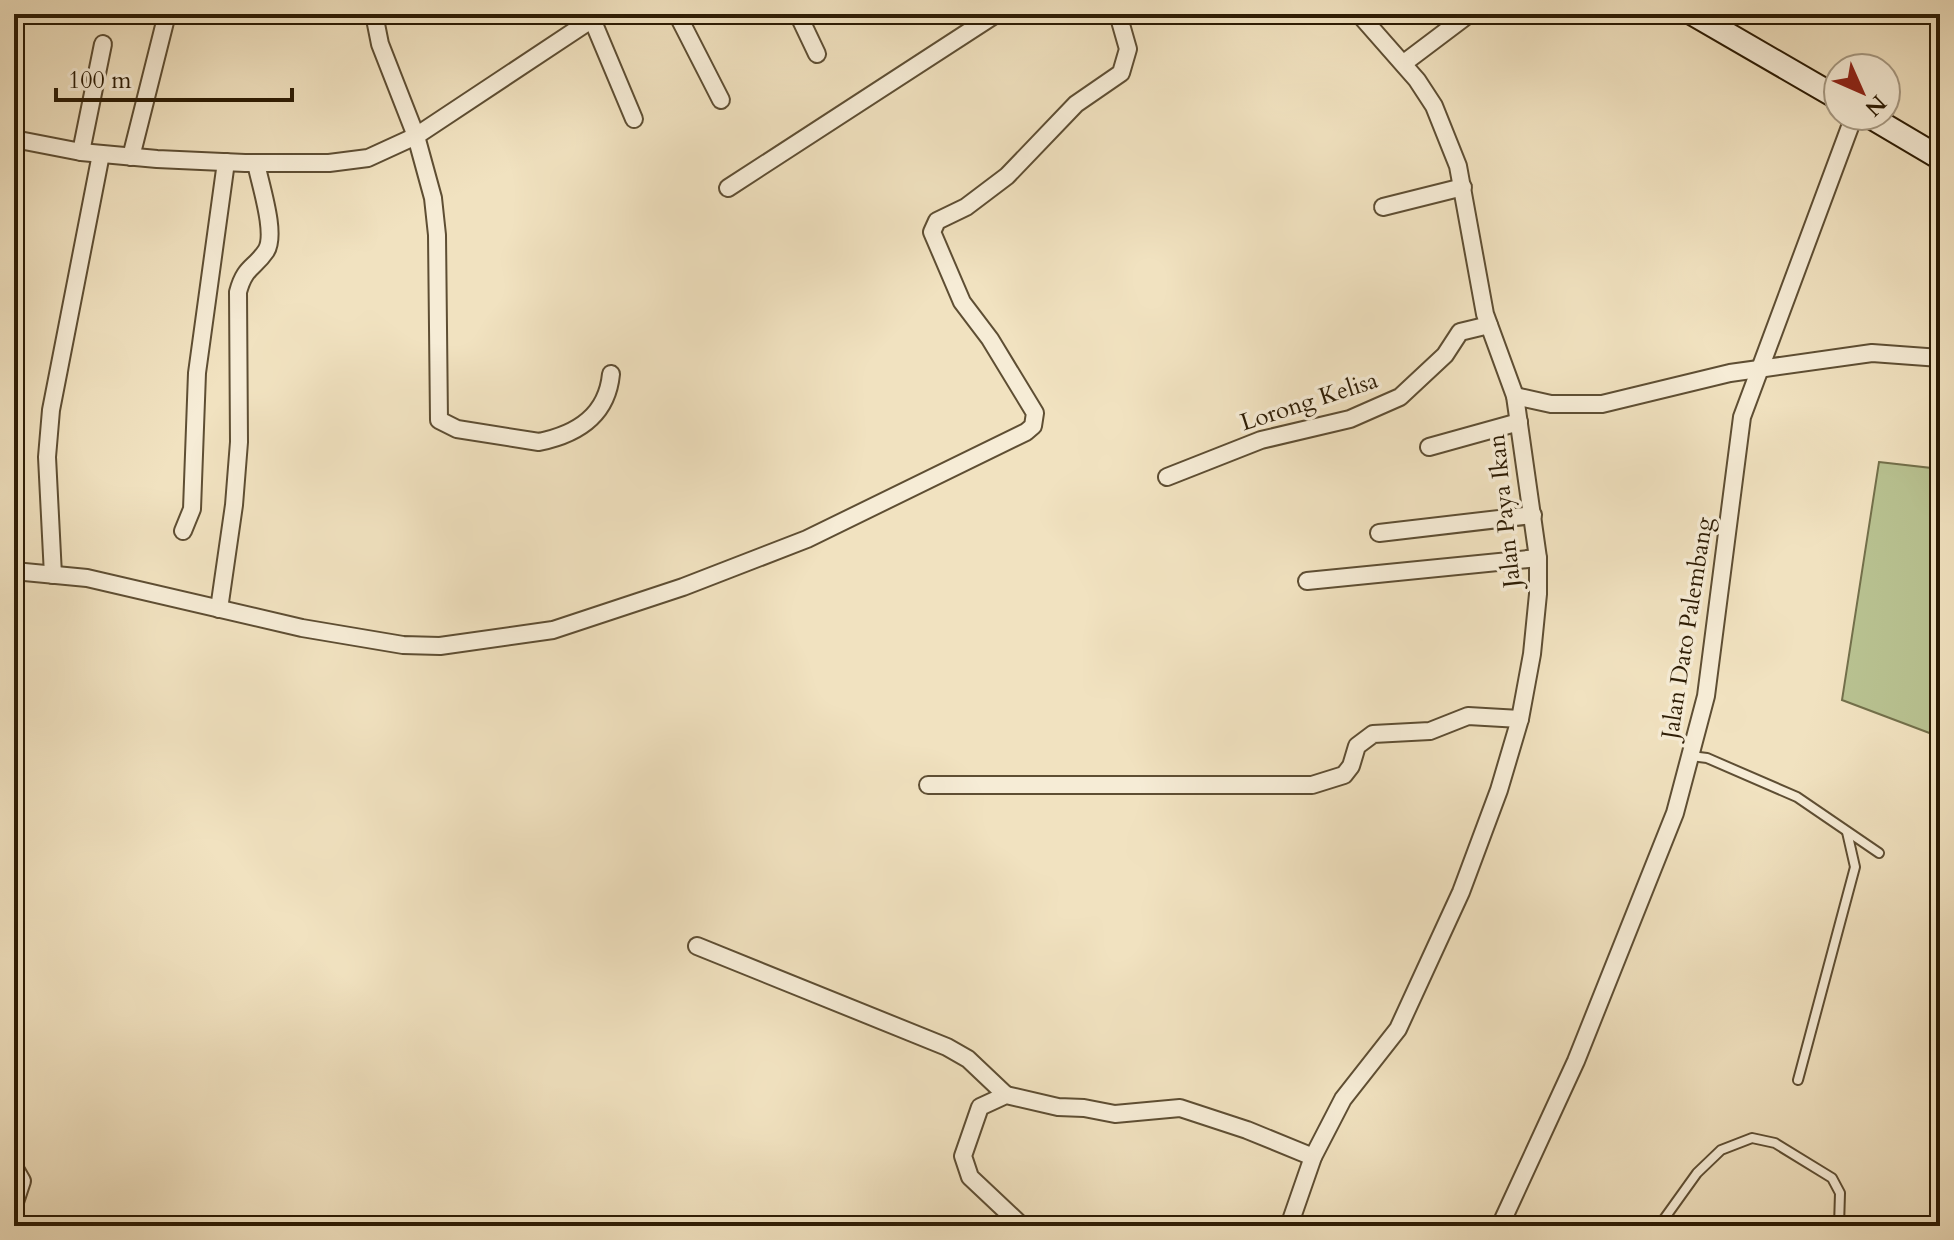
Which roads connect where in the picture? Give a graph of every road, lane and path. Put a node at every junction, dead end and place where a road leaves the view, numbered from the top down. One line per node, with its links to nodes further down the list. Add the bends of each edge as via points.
1 (167, 14): 23 (street)
2 (374, 14): 19 (street, via 380,44)
3 (677, 14): 15 (street)
4 (798, 14): 12 (street)
5 (996, 14): 28 (street)
6 (1118, 14): 45 (street, via 1128,49 1121,73 1076,104 1007,176 934,225 932,232 962,302 1035,413 1026,432 807,539 553,630 440,646 403,645)
7 (1359, 14): 13 (street, Jalan Paya Ikan)
8 (1469, 14): 13 (street)
9 (1693, 14): 14 (main road)
10 (596, 16): 16 (street); 19 (street)
11 (103, 44): 21 (street)
12 (817, 54)
13 (1404, 63): 27 (street, Jalan Paya Ikan, via 1434,106)
14 (1822, 89)
15 (721, 100)
16 (634, 119)
17 (1848, 132): 32 (street, Jalan Dato Palembang)
18 (1896, 132): 24 (main road)
19 (416, 136): 26 (street, via 368,158); 33 (street, via 437,235 439,420 457,429 539,442 552,439 594,417)
20 (14, 139): 21 (street)
21 (81, 152): 22 (street)
22 (101, 154): 23 (street); 43 (street, via 51,410 47,457)
23 (131, 157): 25 (street)
24 (1940, 158)
25 (226, 162): 26 (street); 39 (street, via 197,373 192,509)
26 (256, 163): 45 (street, via 271,240 242,276 238,292 239,442)
27 (1463, 187): 29 (street); 30 (street, Jalan Paya Ikan)
28 (728, 188)
29 (1383, 207)
30 (1489, 325): 34 (street, Jalan Paya Ikan); 37 (street, Lorong Kelisa, via 1460,332 1445,355 1400,397 1350,419 1261,440)
31 (1940, 358): 32 (street, via 1872,353)
32 (1758, 368): 34 (street, via 1602,404 1551,404); 47 (street, Jalan Dato Palembang, via 1742,417 1706,696)
33 (611, 374)
34 (1515, 396): 35 (street, Jalan Paya Ikan)
35 (1519, 422): 36 (street); 38 (street, Jalan Paya Ikan)
36 (1429, 447)
37 (1167, 477)
38 (1533, 515): 40 (street); 41 (street, Jalan Paya Ikan)
39 (183, 531)
40 (1379, 533)
41 (1538, 558): 44 (street); 46 (street, Jalan Paya Ikan, via 1532,654)
42 (14, 571): 43 (street)
43 (53, 575): 45 (street)
44 (1307, 581)
45 (219, 609)
46 (1520, 719): 48 (street, via 1468,716 1430,731 1373,734 1357,746 1344,775 1312,785); 54 (street, Jalan Paya Ikan, via 1461,892 1420,987 1398,1029 1343,1099)
47 (1691, 756): 49 (lane, via 1797,797); 59 (street, Jalan Dato Palembang, via 1636,916)
48 (928, 785)
49 (1847, 832): 50 (lane); 52 (lane, via 1855,867)
50 (1879, 853)
51 (697, 946): 53 (street, via 947,1047)
52 (1798, 1080)
53 (1006, 1095): 54 (street, via 1115,1114 1180,1108); 57 (street, via 980,1107 963,1156 970,1177)
54 (1313, 1157): 58 (street, Jalan Paya Ikan)
55 (14, 1167): 56 (street, via 22,1181)
56 (14, 1205)
57 (1022, 1226)
58 (1289, 1226)
59 (1500, 1226)
60 (1659, 1226): 63 (lane, via 1697,1173 1721,1150 1752,1138 1775,1143 1832,1178 1840,1193)
61 (1780, 1226): 62 (lane)
62 (1809, 1226)
63 (1839, 1226)

